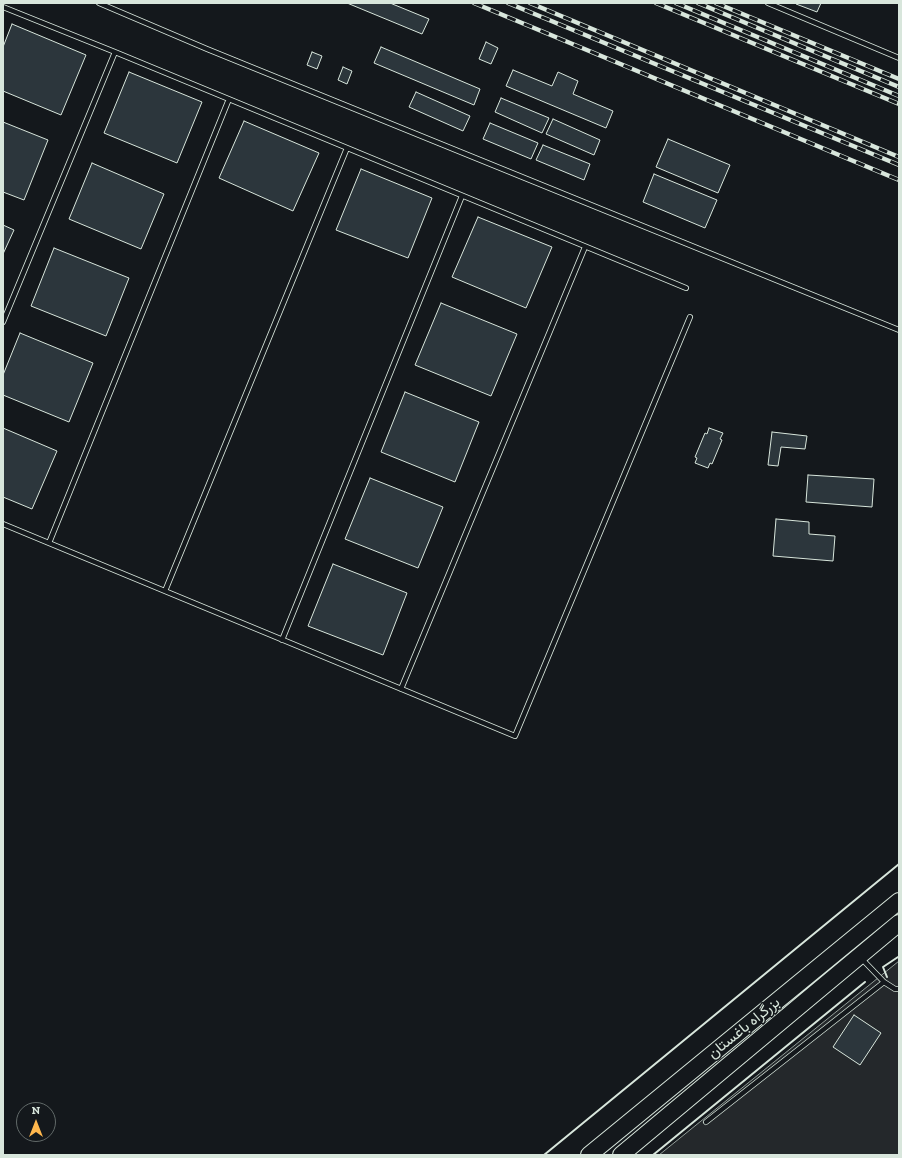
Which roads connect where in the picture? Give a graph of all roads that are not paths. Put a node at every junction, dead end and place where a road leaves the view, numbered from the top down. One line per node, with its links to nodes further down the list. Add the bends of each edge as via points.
1 (99, 3): 13 (lane)
2 (768, 3): 5 (lane)
3 (3, 7): 4 (lane)
4 (115, 52): 6 (lane); 12 (lane)
5 (899, 58)
6 (229, 99): 7 (lane); 15 (lane)
7 (347, 148): 8 (lane); 16 (lane)
8 (462, 196): 9 (lane); 17 (lane)
9 (585, 247): 10 (lane); 18 (lane)
10 (686, 288)
11 (690, 317): 18 (lane, via 515,736)
12 (3, 322)
13 (899, 330)
14 (3, 524): 15 (lane)
15 (49, 543): 16 (lane)
16 (165, 591): 17 (lane)
17 (282, 640): 18 (lane)
18 (401, 689)
19 (899, 900): 25 (highway, بزرگراه باغستان)
20 (899, 923): 21 (highway, بزرگراه باغستان)
21 (859, 956): 22 (lane); 26 (highway, بزرگراه باغستان)
22 (884, 982): 23 (lane); 24 (lane)
23 (899, 989)
24 (706, 1122)
25 (589, 1155)
26 (621, 1155)

